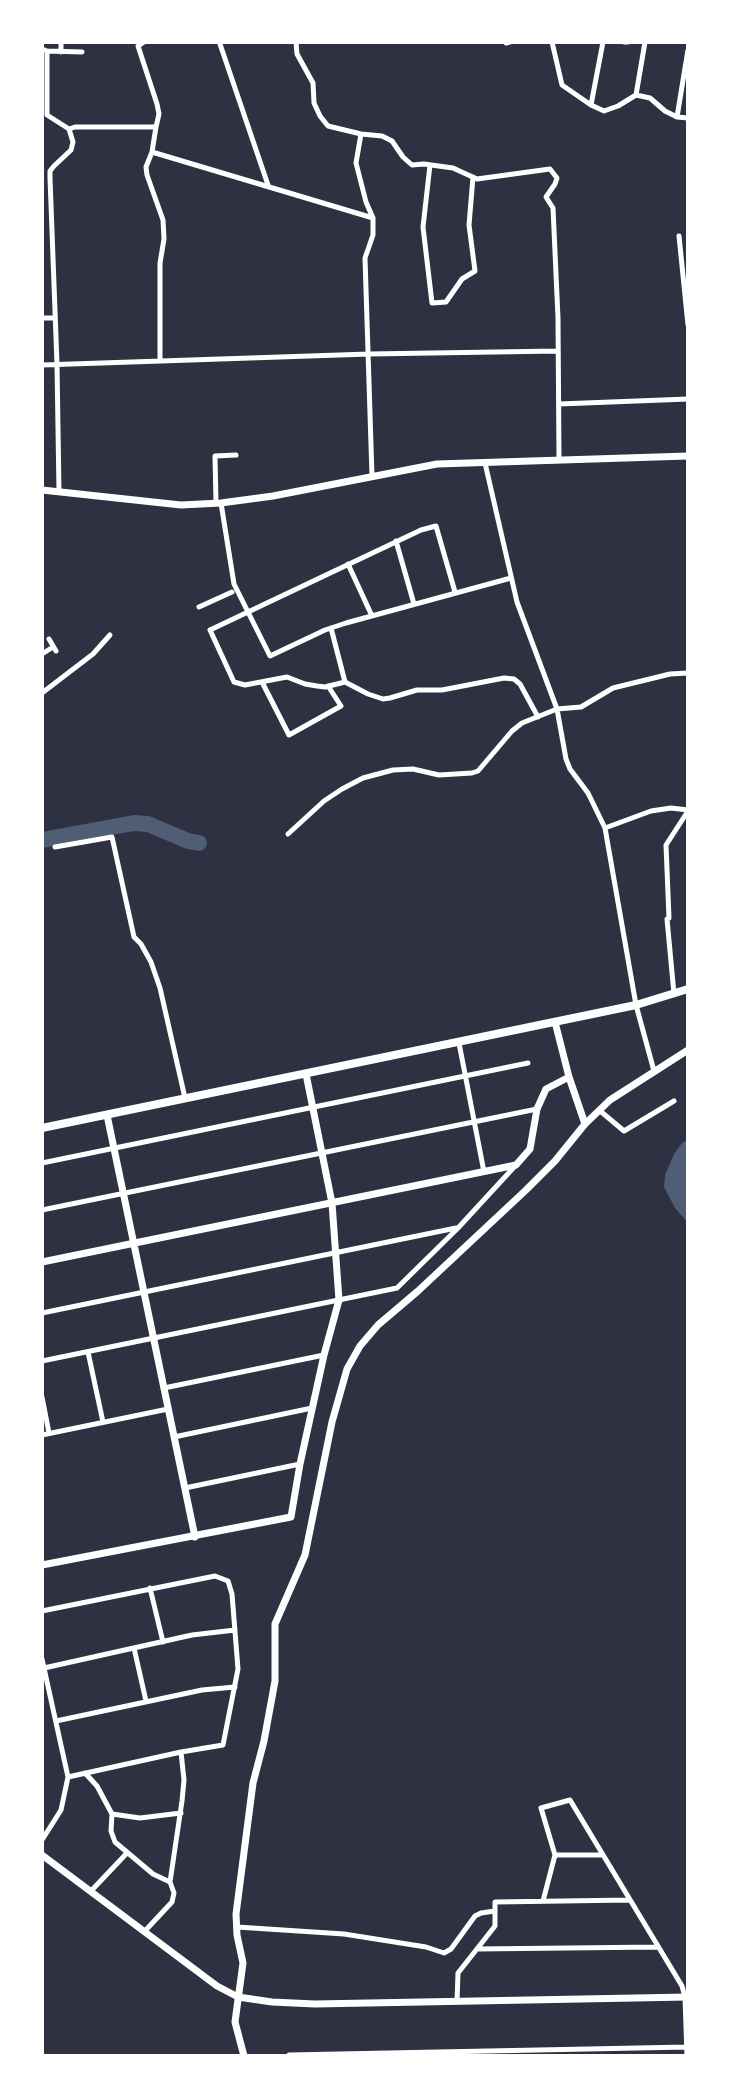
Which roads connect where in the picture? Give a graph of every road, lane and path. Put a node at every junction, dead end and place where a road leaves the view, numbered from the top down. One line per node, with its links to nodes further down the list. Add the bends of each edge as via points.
1 (61, 42): 10 (street)
2 (144, 42): 16 (street, via 138,46 157,104)
3 (296, 42): 18 (street, via 320,116 328,126)
4 (552, 42): 13 (street, via 562,85)
5 (603, 42): 13 (street)
6 (645, 42): 12 (street)
7 (220, 44): 22 (street)
8 (44, 50): 10 (street); 17 (street, via 47,115)
9 (688, 50): 14 (street)
10 (61, 52): 11 (street)
11 (82, 52)
12 (636, 95): 13 (street, via 604,111); 14 (street)
13 (591, 105)
14 (677, 117): 15 (street)
15 (688, 118)
16 (156, 127): 17 (street); 19 (street)
17 (69, 129): 27 (street, via 71,150 50,171)
18 (361, 134): 20 (street, via 392,141 412,165); 23 (street, via 356,163)
19 (152, 152): 22 (street); 31 (street, via 147,175 164,239)
20 (430, 165): 21 (street); 21 (street, via 423,227 432,303 446,302 462,279 475,271 469,225)
21 (473, 177): 29 (street, via 550,169 557,178 546,197 553,208)
22 (268, 185): 23 (street)
23 (373, 218): 30 (street, via 365,258)
24 (679, 236): 25 (street)
25 (685, 279): 28 (street)
26 (42, 318): 27 (street)
27 (55, 318): 32 (street)
28 (688, 325)
29 (558, 351): 30 (street); 35 (street)
30 (369, 354): 31 (street); 40 (street)
31 (160, 361): 32 (street)
32 (57, 364): 33 (street); 42 (street)
33 (42, 365)
34 (688, 399): 35 (street)
35 (559, 404): 38 (street)
36 (236, 455): 43 (street, via 215,456)
37 (688, 456): 38 (street)
38 (559, 459): 39 (street)
39 (485, 463): 40 (street, via 437,464); 46 (street)
40 (372, 476): 43 (street)
41 (42, 490): 42 (street)
42 (59, 493): 43 (street, via 181,505)
43 (219, 503): 51 (street, via 234,584)
44 (396, 541): 45 (street); 48 (street, via 436,526); 49 (street)
45 (348, 564): 51 (street); 52 (street)
46 (511, 578): 48 (street); 62 (street)
47 (232, 592): 50 (street)
48 (455, 592): 49 (street)
49 (414, 604): 52 (street)
50 (199, 607)
51 (248, 612): 53 (street, via 270,656); 58 (street, via 210,630 234,682)
52 (372, 616): 53 (street)
53 (331, 628): 59 (street)
54 (110, 635): 61 (street)
55 (49, 639): 56 (street, via 55,649)
56 (42, 654)
57 (688, 673): 62 (street, via 613,688 581,707)
58 (262, 682): 60 (street, via 287,677); 60 (street, via 289,735 341,706)
59 (345, 682): 60 (street); 63 (street, via 383,699 514,679)
60 (328, 686)
61 (42, 693)
62 (557, 709): 63 (street); 65 (street, via 570,769)
63 (538, 717): 66 (street, via 517,726 478,771 439,775 393,770 363,778 324,801)
64 (688, 811): 65 (street, via 651,811); 69 (street, via 666,845)
65 (605, 828): 70 (street)
66 (288, 834)
67 (55, 847): 79 (street, via 112,837 134,937 160,988)
68 (688, 989): 69 (main road)
69 (674, 994): 70 (main road)
70 (636, 1005): 71 (main road); 75 (street)
71 (555, 1022): 72 (main road); 78 (street)
72 (459, 1043): 76 (main road); 77 (street)
73 (688, 1050): 75 (street)
74 (528, 1063): 77 (street)
75 (654, 1071): 83 (street)
76 (306, 1074): 79 (main road); 81 (street)
77 (465, 1076): 81 (street); 85 (street)
78 (569, 1077): 82 (street, via 546,1089); 86 (street)
79 (186, 1099): 84 (main road)
80 (674, 1101): 83 (street, via 624,1131)
81 (313, 1107): 88 (street); 89 (street)
82 (537, 1109): 85 (street); 91 (street, via 530,1149)
83 (599, 1110): 86 (street)
84 (107, 1115): 87 (main road); 88 (street)
85 (474, 1121): 89 (street); 92 (street)
86 (585, 1124): 144 (street, via 526,1190 378,1325 347,1369 305,1555 275,1624 275,1681 253,1783)
87 (42, 1128)
88 (114, 1148): 90 (street); 93 (street)
89 (322, 1153): 93 (street); 94 (street)
90 (42, 1163)
91 (516, 1165): 92 (street); 96 (street)
92 (484, 1172): 94 (street)
93 (124, 1193): 95 (street); 97 (street)
94 (332, 1203): 97 (street); 98 (street)
95 (42, 1210)
96 (458, 1228): 98 (street); 101 (street, via 397,1288)
97 (134, 1244): 99 (street); 100 (street)
98 (336, 1253): 100 (street); 101 (street)
99 (42, 1262)
100 (144, 1292): 102 (street); 103 (street)
101 (339, 1300): 103 (street); 105 (street)
102 (42, 1313)
103 (154, 1338): 104 (street); 107 (street)
104 (88, 1352): 106 (street); 111 (street)
105 (324, 1355): 107 (street); 109 (street)
106 (42, 1361)
107 (164, 1388): 110 (street)
108 (42, 1397): 112 (street)
109 (312, 1408): 114 (street); 115 (street)
110 (168, 1409): 111 (street); 114 (street)
111 (103, 1422): 112 (street)
112 (49, 1433): 113 (street)
113 (42, 1435)
114 (174, 1437): 116 (street)
115 (300, 1464): 116 (street); 117 (street, via 291,1517)
116 (185, 1488): 117 (street)
117 (195, 1537): 118 (street)
118 (42, 1565)
119 (150, 1588): 120 (street); 121 (street, via 224,1579 231,1589); 122 (street)
120 (42, 1611)
121 (235, 1630): 122 (street); 126 (street)
122 (163, 1642): 123 (street)
123 (134, 1648): 125 (street); 127 (street)
124 (42, 1659): 125 (street)
125 (44, 1668): 128 (street)
126 (236, 1687): 127 (street); 129 (street, via 223,1745)
127 (146, 1701): 128 (street)
128 (56, 1721): 131 (street)
129 (181, 1752): 130 (street); 132 (street)
130 (85, 1773): 131 (street); 133 (street)
131 (68, 1777): 134 (street, via 59,1816)
132 (181, 1813): 133 (street, via 140,1818); 139 (street)
133 (112, 1814): 135 (street, via 113,1838)
134 (42, 1840)
135 (127, 1853): 139 (street); 140 (street)
136 (42, 1855): 140 (street)
137 (555, 1855): 138 (street); 138 (street, via 541,1808 570,1800); 142 (street)
138 (603, 1855): 141 (street)
139 (170, 1882): 145 (street, via 174,1899)
140 (91, 1891): 145 (street)
141 (630, 1900): 142 (street); 146 (street)
142 (543, 1901): 143 (street, via 495,1902)
143 (495, 1911): 144 (street, via 475,1916 444,1953 344,1934); 147 (street, via 495,1926)
144 (236, 1927): 148 (street, via 243,1963)
145 (144, 1932): 148 (street)
146 (659, 1947): 147 (street); 149 (street)
147 (477, 1949): 150 (street, via 458,1973)
148 (238, 1997): 150 (street, via 315,2004); 156 (street, via 236,2029)
149 (686, 1997): 150 (street); 151 (street)
150 (457, 2001)
151 (688, 2047): 152 (street); 157 (street)
152 (555, 2053): 153 (street)
153 (439, 2054): 155 (street)
154 (289, 2055): 155 (street)
155 (325, 2055)
156 (244, 2056)
157 (687, 2056)

